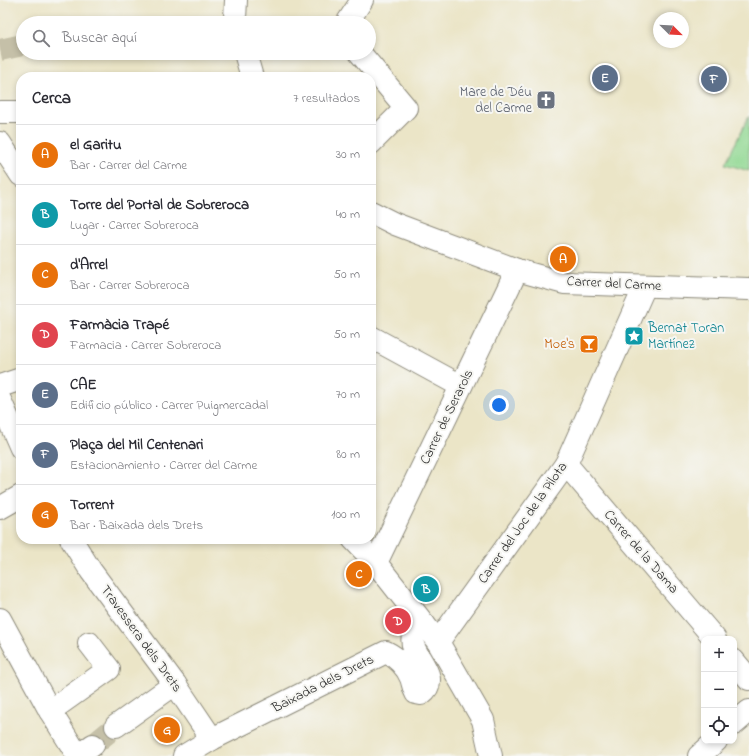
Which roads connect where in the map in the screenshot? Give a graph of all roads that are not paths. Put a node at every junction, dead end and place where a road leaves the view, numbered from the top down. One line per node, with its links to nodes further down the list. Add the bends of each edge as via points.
1 (236, 0): 3 (street)
2 (362, 0): 4 (street)
3 (234, 16)
4 (352, 16)
5 (247, 60): 7 (street)
6 (366, 60): 8 (street)
7 (251, 72)
8 (376, 72)
9 (376, 72): 12 (street, via 406,108)
10 (0, 112): 11 (street)
11 (16, 112)
12 (376, 138)
13 (0, 143): 14 (street)
14 (16, 167)
15 (376, 214): 16 (street, Carrer del Carme)
16 (517, 270): 17 (street, Carrer del Carme, via 564,283); 22 (street, Carrer de Serarols)
17 (645, 286): 18 (street, Carrer del Carme); 25 (street, Carrer del Joc de la Pilota)
18 (749, 289)
19 (376, 340): 22 (street)
20 (16, 381): 21 (street)
21 (0, 386)
22 (461, 386): 30 (street, Carrer de Serarols)
23 (0, 400): 24 (street)
24 (16, 437)
25 (566, 464): 33 (street, Carrer de la Dama); 34 (street, Carrer del Joc de la Pilota)
26 (16, 499): 27 (street)
27 (0, 508)
28 (74, 544): 38 (street, Travessera dels Drets, via 91,571)
29 (359, 544): 30 (street)
30 (376, 563): 32 (street)
31 (0, 619): 39 (street)
32 (424, 624): 34 (street); 43 (street, Baixada dels Drets, via 414,635 412,643 427,670 429,682 421,694 416,693 411,677 395,656 386,652)
33 (712, 636)
34 (438, 642): 47 (street, via 483,720)
35 (89, 643): 39 (street, via 109,669)
36 (737, 664): 37 (street)
37 (749, 678)
38 (175, 684): 42 (street); 43 (street, Travessera dels Drets)
39 (50, 711): 45 (street)
40 (749, 711): 41 (street)
41 (737, 721)
42 (116, 726)
43 (212, 739): 46 (street, Baixada dels Drets)
44 (713, 744): 48 (street)
45 (83, 752)
46 (184, 756)
47 (492, 756)
48 (699, 756)

